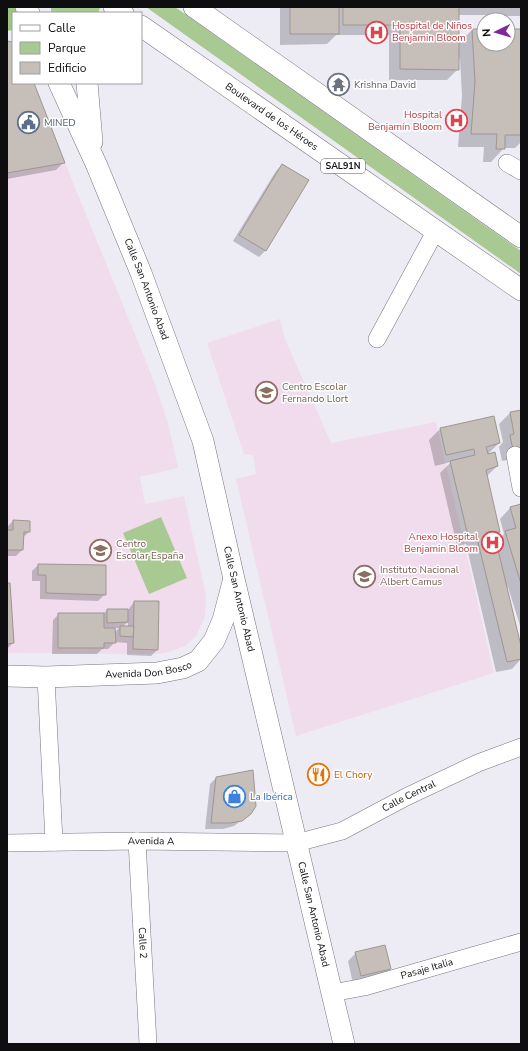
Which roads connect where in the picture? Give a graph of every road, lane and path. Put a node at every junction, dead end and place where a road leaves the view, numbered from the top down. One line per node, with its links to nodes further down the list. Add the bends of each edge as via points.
1 (194, 7): 3 (main road)
2 (203, 7): 3 (main road)
3 (219, 25): 11 (main road)
4 (142, 27): 6 (main road, Boulevard de los Héroes / SAL91N)
5 (142, 34): 6 (main road)
6 (165, 42): 10 (main road, Boulevard de los Héroes / SAL91N)
7 (59, 84): 9 (main road, Calle San Antonio Abad)
8 (88, 84): 9 (main road, Calle San Antonio Abad, via 90,124)
9 (97, 166): 16 (main road, Calle San Antonio Abad, via 141,273 203,441)
10 (436, 230): 12 (main road, Boulevard de los Héroes / SAL91N); 13 (street)
11 (521, 236)
12 (521, 290)
13 (377, 339)
14 (515, 455): 15 (street)
15 (521, 488)
16 (234, 579): 18 (main road, Avenida Don Bosco, via 219,633 198,661 171,672); 23 (main road, Calle San Antonio Abad)
17 (7, 676): 18 (main road, Avenida Don Bosco)
18 (46, 677): 21 (street)
19 (521, 747): 23 (street, Calle Central, via 478,763 342,831)
20 (137, 841): 21 (street, Avenida A); 23 (street, Avenida A); 26 (street, Calle 2)
21 (54, 842): 22 (street, Avenida A)
22 (7, 843)
23 (296, 843): 25 (main road, Calle San Antonio Abad)
24 (521, 942): 25 (street, Pasaje Italia)
25 (332, 994): 27 (main road, Calle San Antonio Abad)
26 (148, 1044)
27 (344, 1044)

